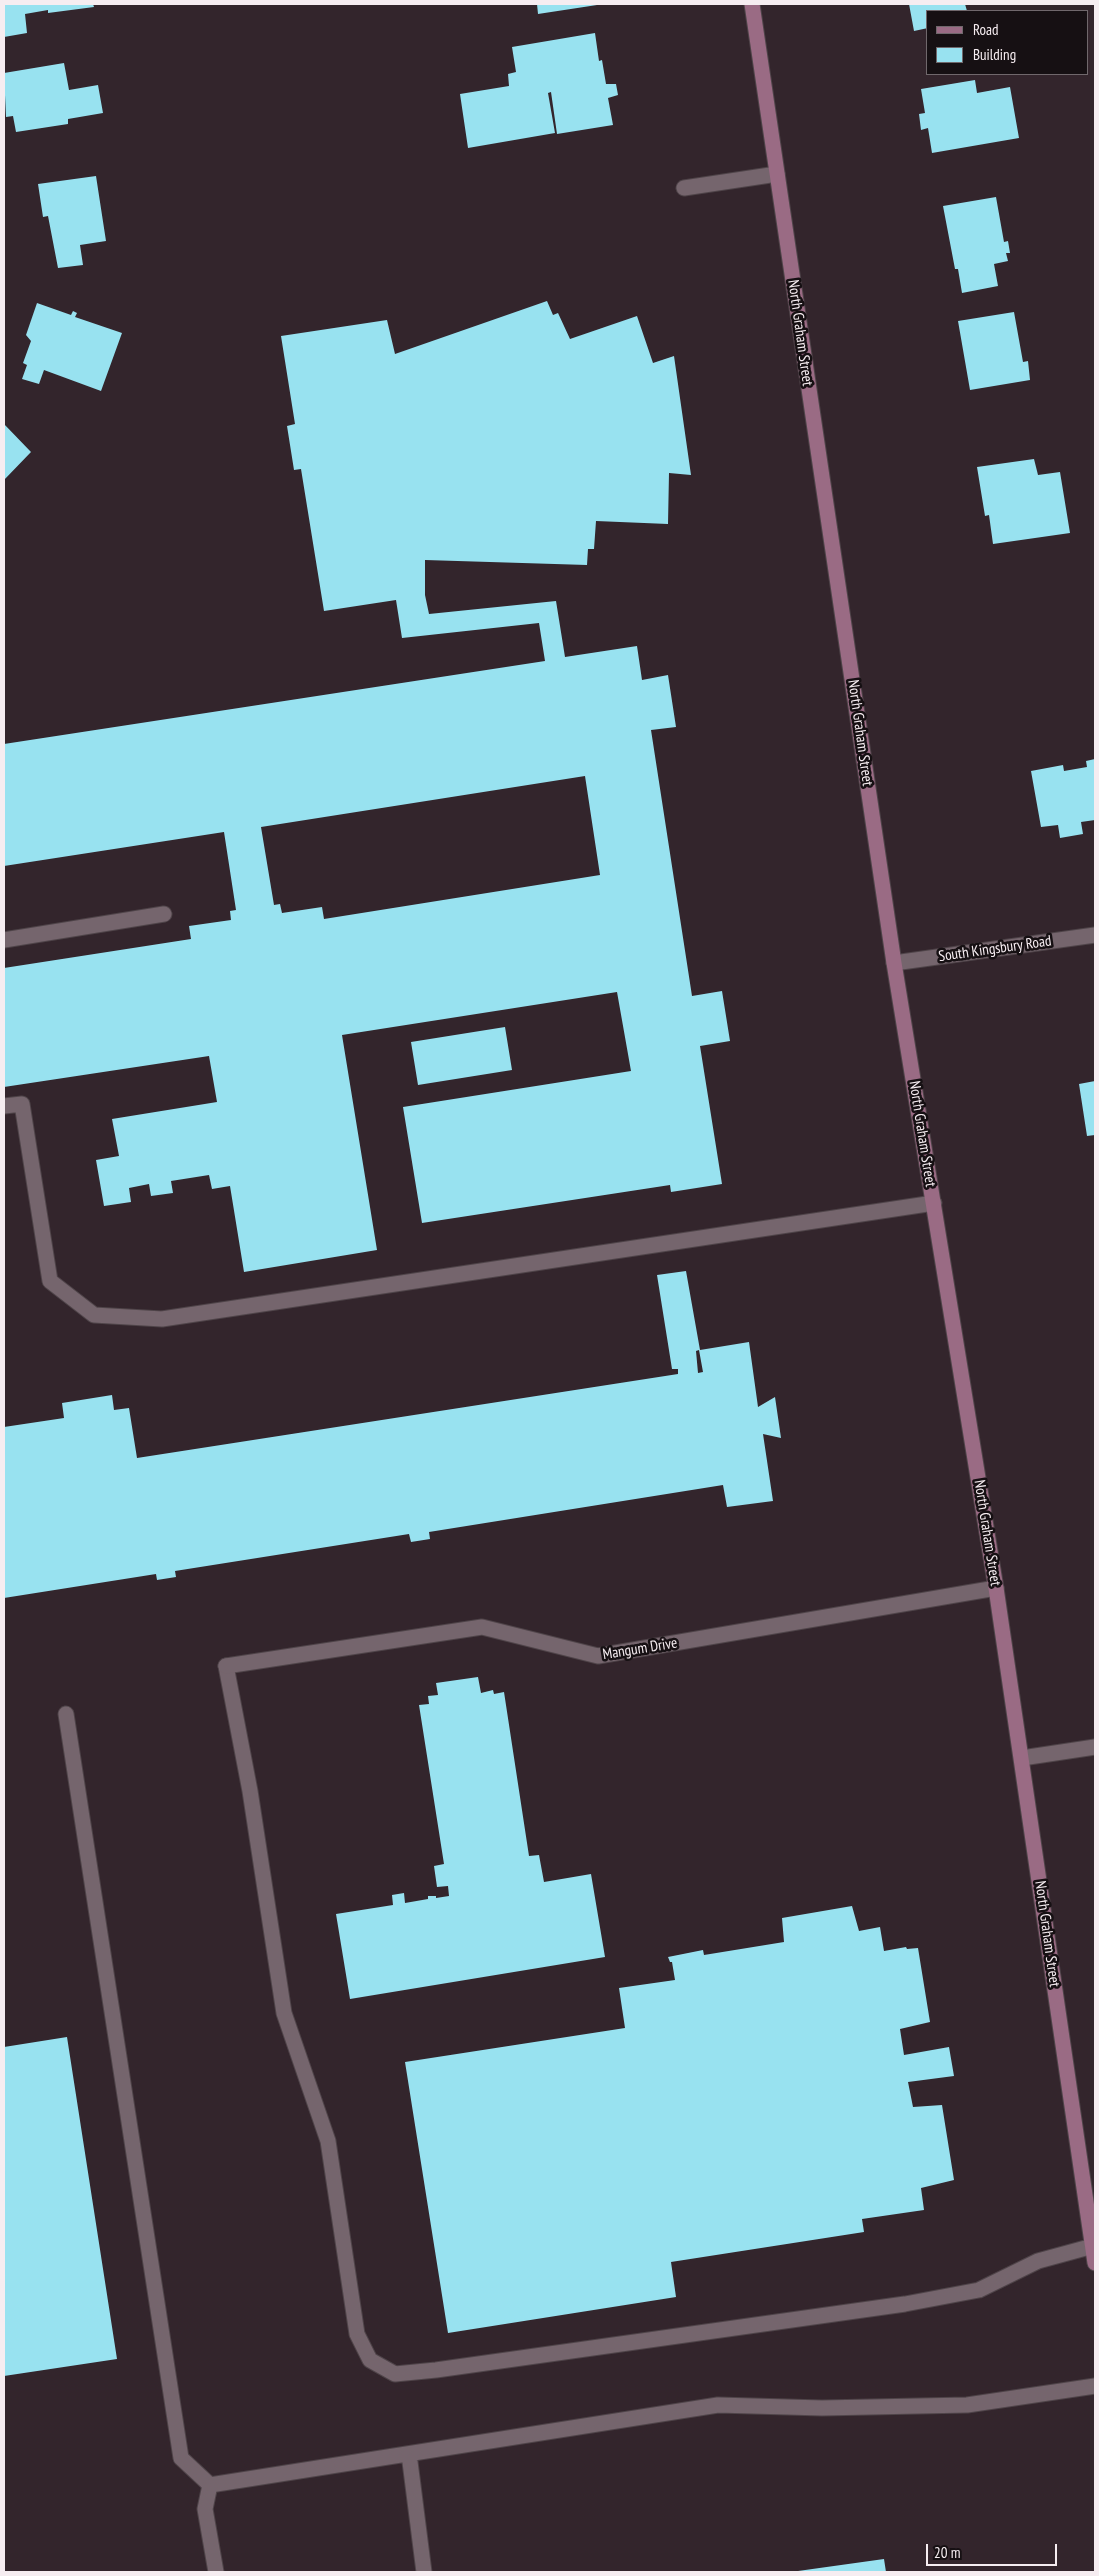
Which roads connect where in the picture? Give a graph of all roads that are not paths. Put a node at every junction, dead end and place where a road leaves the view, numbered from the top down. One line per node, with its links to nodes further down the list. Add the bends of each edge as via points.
1 (752, 4): 2 (main road, North Graham Street)
2 (777, 174): 3 (street); 7 (main road, North Graham Street)
3 (684, 188)
4 (164, 914): 6 (street)
5 (1095, 935): 7 (street, South Kingsbury Road)
6 (4, 940)
7 (894, 963): 9 (main road, North Graham Street)
8 (4, 1106): 9 (street, via 22,1104 50,1281 94,1315 162,1320)
9 (934, 1203): 10 (main road, North Graham Street)
10 (996, 1588): 13 (main road, North Graham Street); 14 (street, Mangum Drive, via 598,1656 482,1627 226,1666 250,1790 284,2013 328,2141 358,2334 370,2360 395,2374 436,2370 905,2304 979,2290 1038,2260)
11 (66, 1714): 18 (street, via 181,2458)
12 (1095, 1747): 13 (street)
13 (1022, 1758): 14 (main road, North Graham Street)
14 (1093, 2246): 15 (main road, North Graham Street)
15 (1095, 2263)
16 (1095, 2386): 17 (street, via 966,2405 822,2408 718,2405)
17 (409, 2454): 18 (street); 20 (street)
18 (210, 2485): 19 (street, via 206,2509)
19 (216, 2572)
20 (424, 2572)

